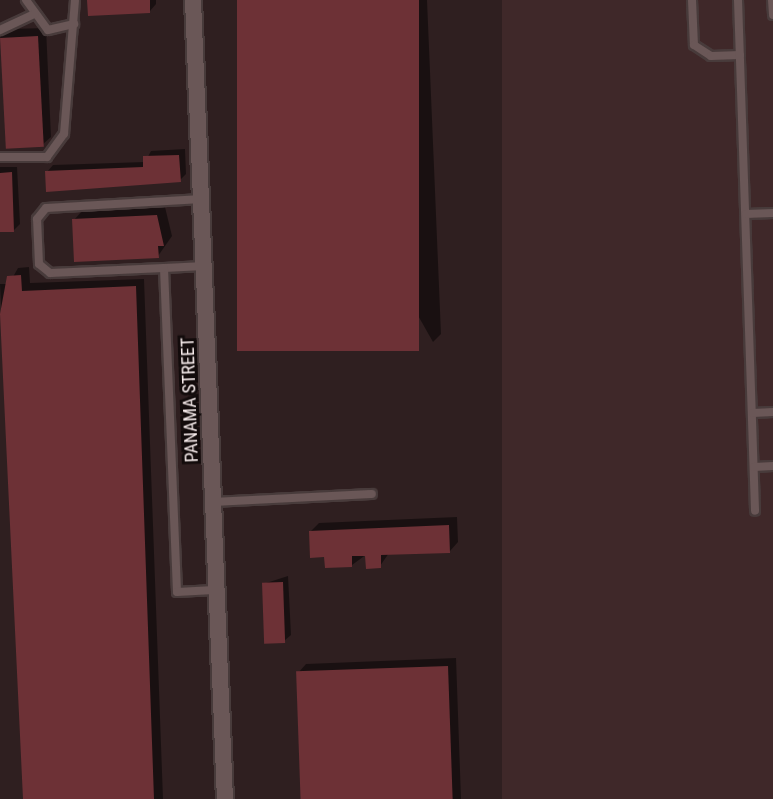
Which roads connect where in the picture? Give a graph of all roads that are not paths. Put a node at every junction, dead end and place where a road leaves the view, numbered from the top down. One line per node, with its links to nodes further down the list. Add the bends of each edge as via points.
1 (26, 0): 7 (lane)
2 (75, 0): 9 (lane)
3 (193, 0): 13 (street, PANAMA STREET)
4 (692, 0): 11 (lane, via 694,45 711,56)
5 (738, 0): 11 (lane)
6 (772, 0): 8 (lane)
7 (36, 14): 9 (lane, via 48,30); 10 (lane)
8 (773, 15)
9 (74, 24): 12 (lane, via 67,118 56,150 47,157)
10 (0, 30)
11 (740, 55): 15 (lane)
12 (0, 157)
13 (202, 200): 16 (street, PANAMA STREET); 17 (lane, via 46,208 37,219 39,264 50,273)
14 (773, 213): 15 (lane)
15 (746, 214): 19 (lane)
16 (205, 266): 17 (lane); 23 (street, PANAMA STREET)
17 (163, 268): 25 (lane, via 177,592)
18 (773, 412): 19 (lane)
19 (753, 413): 21 (lane)
20 (773, 466): 21 (lane)
21 (754, 467): 24 (lane)
22 (372, 494): 23 (lane)
23 (212, 502): 25 (street, PANAMA STREET)
24 (755, 512)
25 (214, 590): 26 (street, PANAMA STREET)
26 (225, 799)

